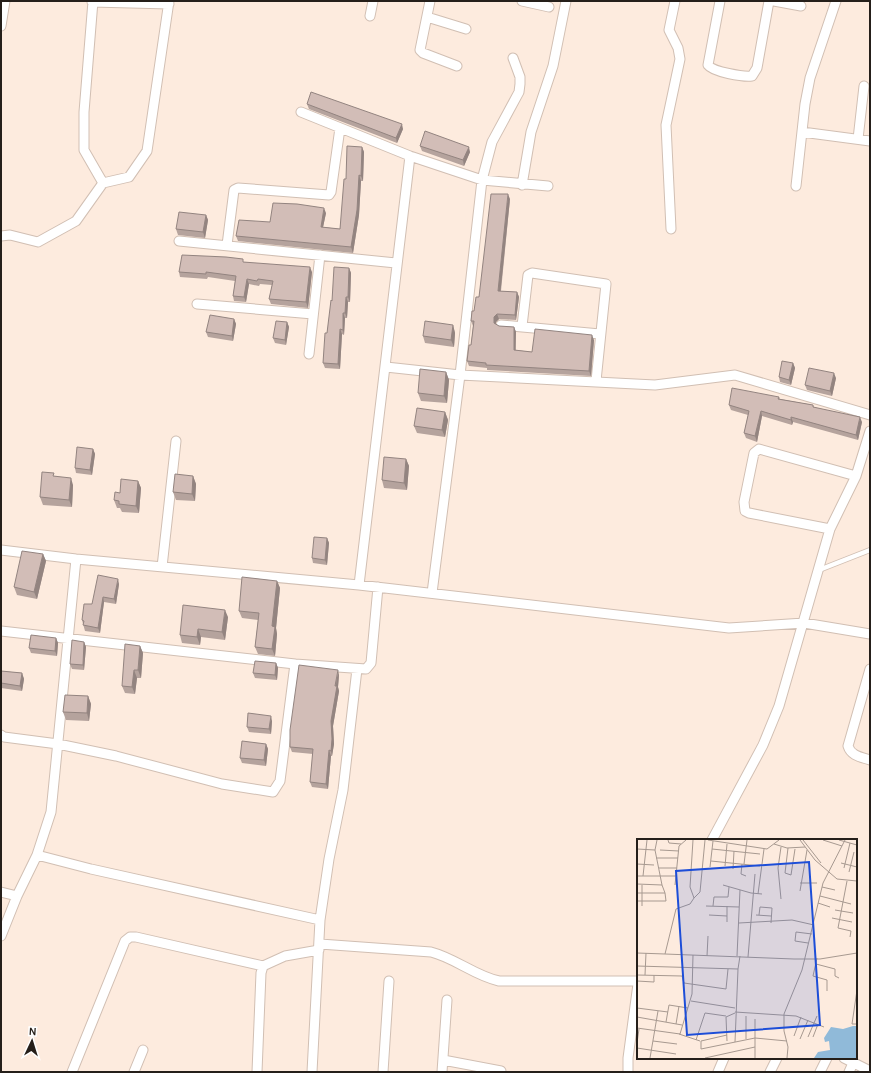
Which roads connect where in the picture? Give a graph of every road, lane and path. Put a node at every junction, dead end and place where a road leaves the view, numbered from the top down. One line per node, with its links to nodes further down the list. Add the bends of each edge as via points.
1 (5, 1): 17 (street)
2 (373, 1): 15 (street)
3 (430, 1): 16 (street)
4 (523, 1): 14 (street)
5 (566, 1): 30 (street, via 553,66 531,132)
6 (675, 1): 33 (street, via 669,30 680,59 666,125)
7 (720, 1): 8 (street, via 708,65 715,70 746,77 752,76 757,68)
8 (769, 1)
9 (774, 1): 13 (street)
10 (836, 1): 24 (street, via 810,78)
11 (93, 2): 12 (street); 29 (street, via 84,112 84,150)
12 (169, 2): 29 (street, via 147,151 129,177)
13 (801, 6)
14 (549, 7)
15 (370, 16)
16 (427, 17): 18 (street); 20 (street, via 421,52)
17 (1, 26)
18 (466, 29)
19 (513, 58): 28 (street, via 520,84 518,92 492,142)
20 (457, 66)
21 (864, 86): 25 (street)
22 (301, 112): 23 (street)
23 (340, 128): 27 (street); 36 (street, via 329,196 238,188 234,190)
24 (802, 132): 25 (street); 32 (street)
25 (858, 139): 26 (street)
26 (870, 141)
27 (410, 156): 28 (street); 38 (street)
28 (482, 180): 30 (street); 46 (street)
29 (103, 183): 34 (street, via 76,221 38,242 10,235)
30 (522, 185): 31 (street)
31 (548, 186)
32 (796, 186)
33 (671, 229)
34 (1, 236)
35 (179, 241): 36 (street)
36 (227, 245): 37 (street)
37 (320, 255): 38 (street); 40 (street)
38 (396, 262): 45 (street)
39 (197, 304): 40 (street)
40 (313, 314): 44 (street)
41 (501, 325): 42 (street)
42 (522, 326): 43 (street); 43 (street, via 527,277 532,274 606,284)
43 (600, 334): 47 (street)
44 (309, 354)
45 (386, 367): 46 (street); 58 (street)
46 (460, 375): 47 (street); 60 (street)
47 (596, 381): 48 (street, via 655,385 735,376)
48 (870, 415)
49 (870, 431): 51 (street)
50 (176, 441): 56 (street)
51 (856, 476): 52 (street); 52 (street, via 758,449 754,453 744,502 745,511)
52 (830, 529): 57 (street)
53 (1, 550): 55 (street)
54 (870, 550): 57 (lane)
55 (76, 559): 56 (street); 64 (street)
56 (162, 567): 58 (street)
57 (819, 570): 61 (street)
58 (359, 584): 59 (street)
59 (378, 587): 60 (street); 66 (street, via 371,662 366,669)
60 (432, 593): 61 (street, via 729,628)
61 (804, 623): 63 (street); 71 (street, via 779,706 764,745)
62 (1, 631): 64 (street)
63 (870, 634)
64 (69, 640): 65 (street); 69 (street)
65 (295, 664): 66 (street); 69 (street, via 280,781 273,792 222,784 116,756)
66 (356, 669): 75 (street, via 344,783)
67 (870, 670): 70 (street, via 848,746 856,755)
68 (1, 735): 69 (street)
69 (58, 744): 72 (street, via 51,812)
70 (870, 760)
71 (713, 839)
72 (37, 855): 74 (street); 75 (street)
73 (1, 892): 74 (street)
74 (17, 896): 76 (street)
75 (320, 920): 77 (street)
76 (1, 936)
77 (319, 947): 78 (street, via 285,956); 80 (street, via 431,952 490,979 500,981); 95 (street)
78 (263, 966): 92 (street, via 130,937 125,941); 94 (street)
79 (389, 981): 96 (street)
80 (637, 983)
81 (637, 990): 98 (street)
82 (447, 1000): 88 (street)
83 (143, 1050): 93 (street)
84 (724, 1059): 99 (street)
85 (776, 1059): 100 (street)
86 (826, 1059): 101 (street)
87 (846, 1059): 89 (street)
88 (443, 1060): 90 (street); 97 (street)
89 (853, 1063): 91 (street); 102 (street)
90 (501, 1071)
91 (870, 1071)
92 (72, 1072)
93 (134, 1072)
94 (257, 1072)
95 (312, 1072)
96 (383, 1072)
97 (442, 1072)
98 (628, 1072)
99 (718, 1072)
100 (770, 1072)
101 (820, 1072)
102 (849, 1072)

